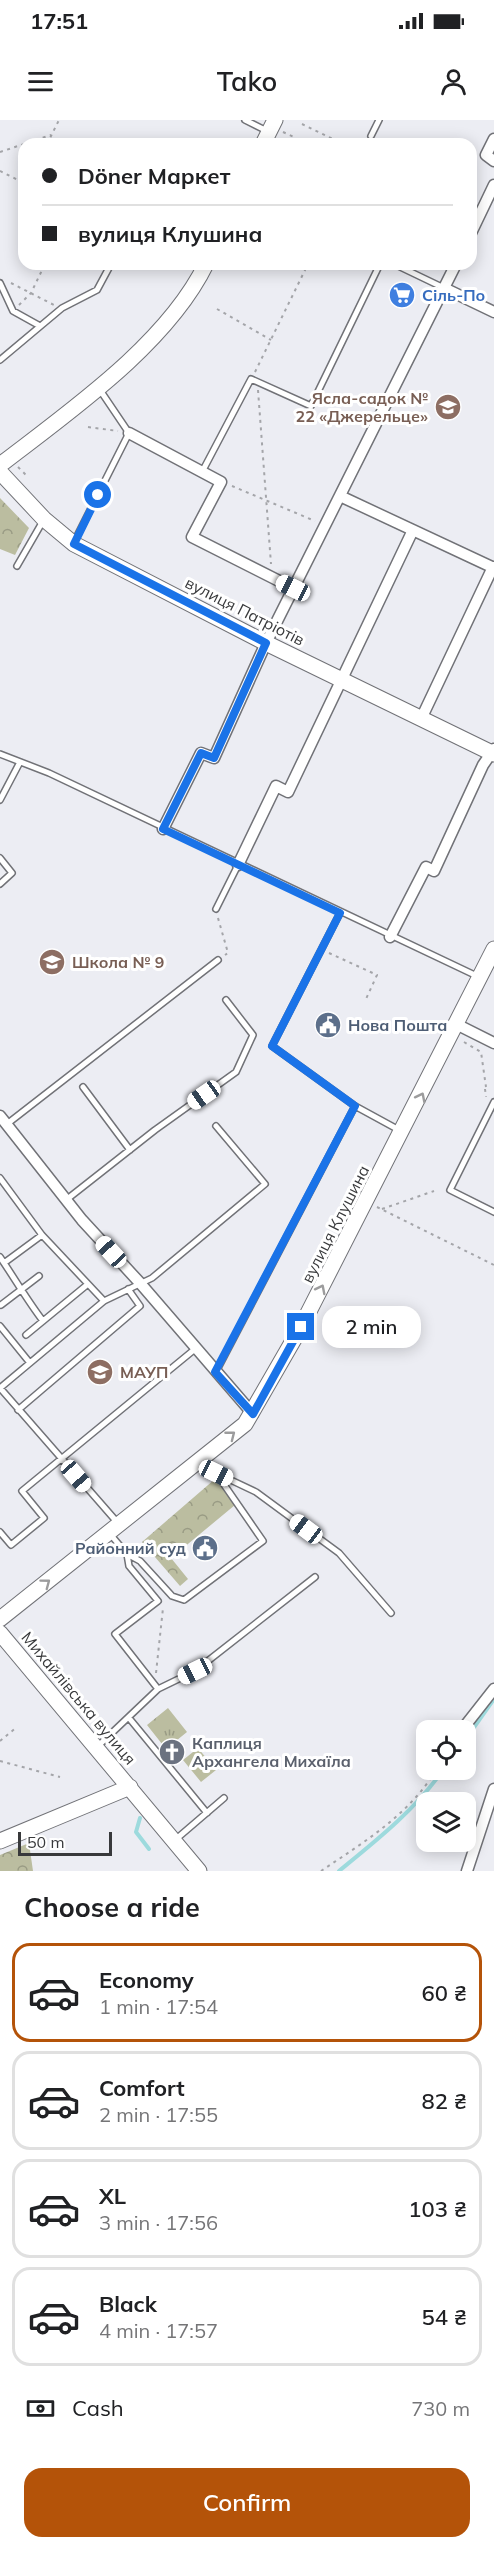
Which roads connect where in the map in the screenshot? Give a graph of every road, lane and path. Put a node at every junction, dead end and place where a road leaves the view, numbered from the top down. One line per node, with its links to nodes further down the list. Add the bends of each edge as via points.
1 (59, 120): 6 (path)
2 (244, 120): 5 (lane)
3 (379, 120): 7 (lane)
4 (302, 124): 11 (path)
5 (272, 132): 10 (path)
6 (51, 135): 8 (path); 9 (path)
7 (371, 136)
8 (42, 138)
9 (49, 138)
10 (296, 138)
11 (331, 138)
12 (494, 139): 15 (street, via 486,155)
13 (18, 146): 14 (path)
14 (0, 152)
15 (494, 160)
16 (0, 171): 17 (path)
17 (18, 180)
18 (494, 185): 19 (street)
19 (477, 220)
20 (42, 270): 30 (path)
21 (108, 270): 31 (lane, via 97,290)
22 (203, 270): 39 (street, via 176,312)
23 (305, 270): 36 (path)
24 (377, 270): 38 (lane, via 311,406)
25 (406, 270): 29 (lane)
26 (453, 270): 29 (street)
27 (0, 283): 33 (lane)
28 (10, 283): 30 (path)
29 (444, 288): 34 (street); 47 (street)
30 (31, 293): 31 (path); 33 (path)
31 (62, 308): 35 (lane)
32 (217, 309): 36 (path)
33 (13, 311): 35 (lane)
34 (494, 312)
35 (40, 326): 37 (lane)
36 (271, 340): 38 (path)
37 (0, 360)
38 (254, 380): 44 (lane); 48 (path)
39 (98, 388): 41 (lane); 42 (street)
40 (88, 428): 41 (path)
41 (129, 433): 44 (street); 52 (lane)
42 (7, 464): 45 (path)
43 (0, 472): 49 (street, вулиця Патріотів)
44 (202, 472): 46 (street)
45 (26, 475)
46 (221, 482): 48 (path); 55 (street, via 192,537)
47 (340, 495): 50 (street); 51 (street)
48 (266, 501): 50 (path); 55 (path)
49 (44, 519): 52 (street, вулиця Патріотів); 53 (lane)
50 (325, 525): 56 (street)
51 (414, 530): 54 (street); 58 (street)
52 (74, 544): 57 (street, вулиця Патріотів)
53 (17, 566)
54 (494, 568): 59 (street)
55 (272, 577): 56 (street)
56 (293, 588): 57 (street)
57 (266, 643): 58 (street, вулиця Патріотів); 64 (street, via 214,758 201,753)
58 (341, 679): 59 (street, вулиця Патріотів); 66 (street, via 288,792 276,786)
59 (421, 719): 60 (street, вулиця Патріотів)
60 (493, 752): 70 (street, via 483,765 434,871 426,867)
61 (0, 754): 62 (lane)
62 (20, 762): 63 (lane); 64 (lane)
63 (0, 800)
64 (163, 829): 66 (lane)
65 (0, 858): 67 (lane, via 12,873)
66 (238, 865): 68 (lane); 69 (lane)
67 (0, 884)
68 (216, 909): 73 (path, via 228,953)
69 (340, 913): 70 (lane); 71 (lane)
70 (390, 937): 74 (lane)
71 (321, 949): 75 (path, via 376,975); 82 (lane, via 272,1046)
72 (494, 949): 74 (street, вулиця Клушина)
73 (218, 960): 83 (lane)
74 (480, 978): 77 (street, вулиця Клушина)
75 (366, 999)
76 (226, 1000): 86 (lane, via 253,1035 236,1072)
77 (455, 1030): 78 (street); 79 (path, via 481,1052); 85 (street, вулиця Клушина, one-way to 77)
78 (494, 1043)
79 (486, 1087)
80 (83, 1088): 86 (lane)
81 (494, 1102): 92 (lane, via 450,1190)
82 (355, 1106): 85 (lane); 108 (lane)
83 (3, 1120): 89 (street)
84 (216, 1125): 97 (lane, via 265,1184)
85 (403, 1132): 90 (street, вулиця Клушина)
86 (130, 1150): 89 (lane)
87 (0, 1178): 93 (lane)
88 (434, 1191): 91 (path)
89 (66, 1200): 97 (street)
90 (367, 1201): 91 (path); 111 (street, вулиця Клушина, one-way to 90)
91 (382, 1209): 95 (path)
92 (494, 1212)
93 (42, 1234): 94 (lane); 98 (lane)
94 (2, 1260): 99 (lane)
95 (494, 1265)
96 (39, 1276): 99 (lane)
97 (141, 1283): 100 (lane); 106 (street)
98 (88, 1284): 101 (lane); 103 (lane)
99 (21, 1290): 102 (lane); 103 (lane)
100 (128, 1290): 101 (lane); 110 (lane, via 140,1306)
101 (104, 1301): 107 (lane)
102 (1, 1305)
103 (43, 1321): 105 (lane)
104 (0, 1326): 107 (lane)
105 (26, 1335)
106 (195, 1349): 108 (street); 113 (lane)
107 (30, 1363): 109 (lane)
108 (215, 1372): 111 (street)
109 (0, 1388): 110 (lane)
110 (18, 1410): 113 (lane)
111 (253, 1414): 112 (street, вулиця Клушина, one-way to 111)
112 (204, 1458): 114 (lane); 115 (street, вулиця Клушина)
113 (62, 1459): 115 (lane); 116 (lane, via 22,1491 44,1518 11,1545)
114 (216, 1473): 117 (lane, via 263,1540 184,1600 172,1596 141,1561); 120 (lane, via 256,1492 339,1553)
115 (115, 1530): 117 (lane); 121 (street, вулиця Клушина, one-way to 115)
116 (0, 1533)
117 (127, 1554): 119 (lane, via 129,1566)
118 (315, 1577): 123 (lane, via 195,1671)
119 (158, 1601): 123 (path, via 165,1609); 123 (lane, via 115,1634)
120 (391, 1614)
121 (0, 1619)
122 (0, 1633): 129 (street, Михайлівська вулиця)
123 (156, 1687): 125 (lane)
124 (494, 1689): 126 (street)
125 (129, 1718): 129 (lane); 136 (lane)
126 (470, 1720)
127 (17, 1727): 128 (path)
128 (0, 1741)
129 (96, 1748): 133 (street, Михайлівська вулиця)
130 (0, 1761): 131 (path)
131 (60, 1777)
132 (430, 1780): 140 (path, via 388,1825)
133 (130, 1787): 137 (street, Михайлівська вулиця); 138 (street)
134 (494, 1789): 141 (street)
135 (224, 1798): 136 (lane)
136 (207, 1813): 137 (lane)
137 (174, 1840): 139 (street, Михайлівська вулиця)
138 (0, 1841)
139 (199, 1871)
140 (321, 1871)
141 (467, 1871)

